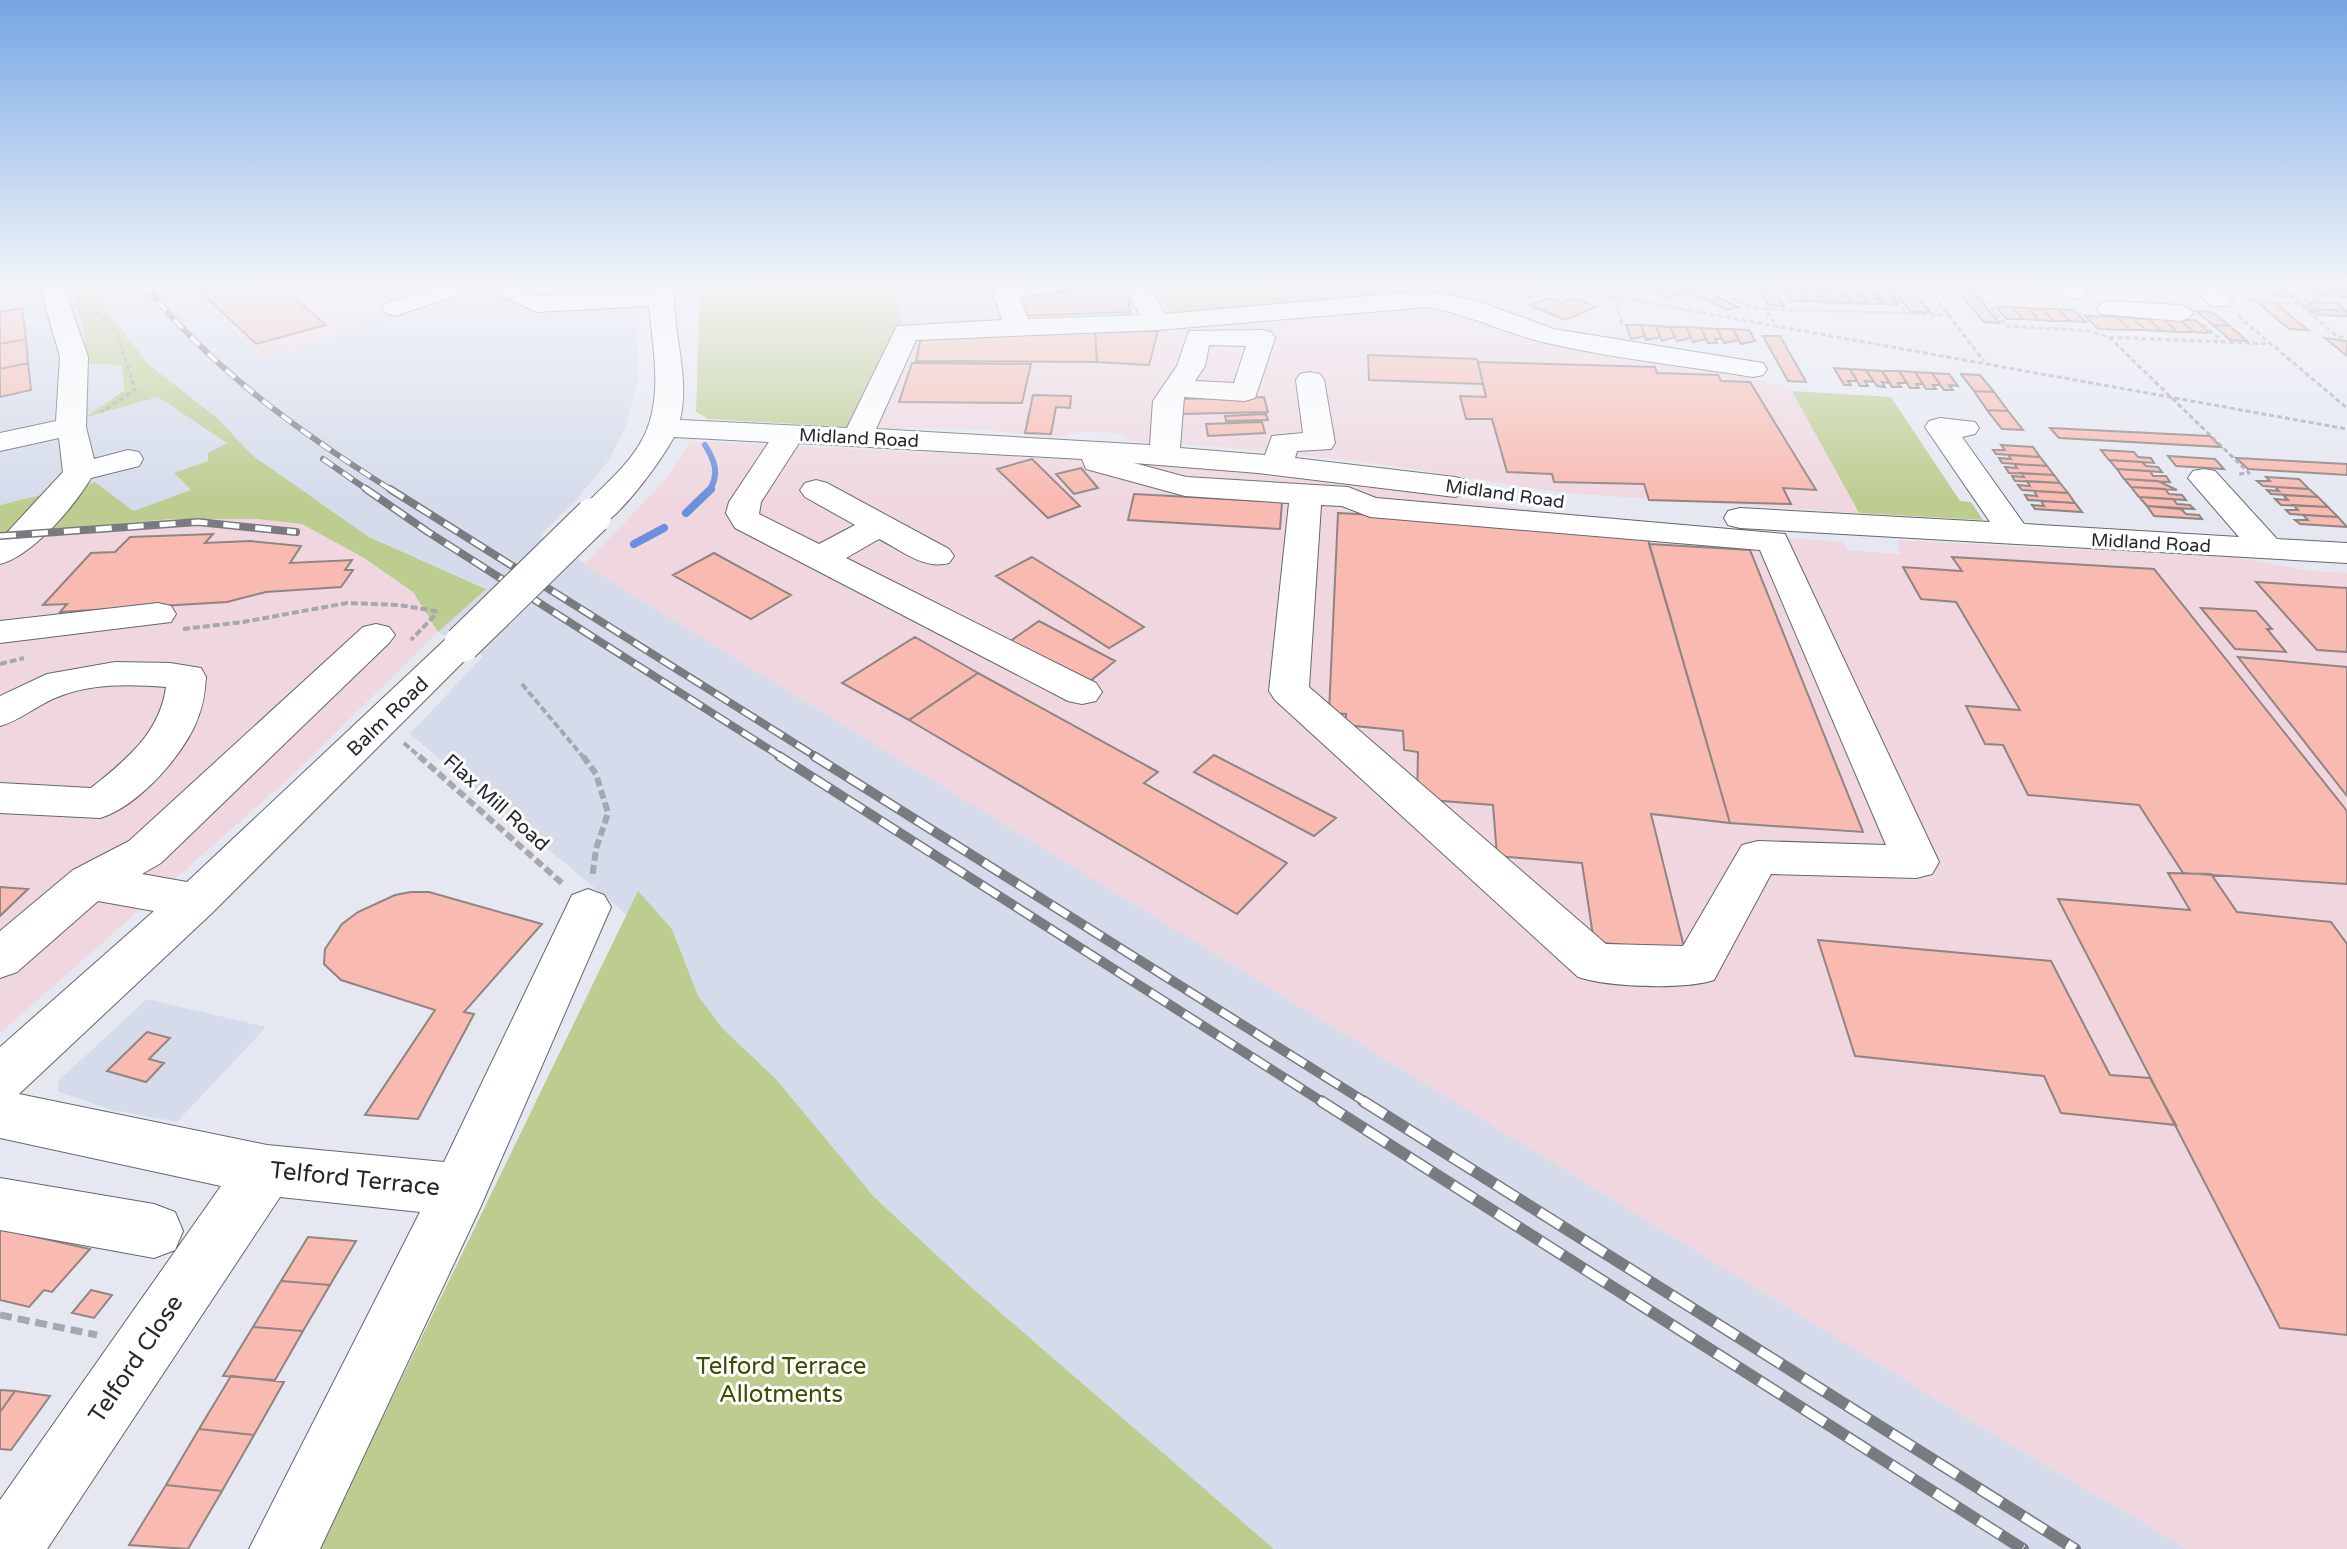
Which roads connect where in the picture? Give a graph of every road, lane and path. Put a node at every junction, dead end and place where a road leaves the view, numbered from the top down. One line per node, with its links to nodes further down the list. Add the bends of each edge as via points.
1 (73, 355): 23 (street)
2 (124, 355): 23 (path, via 135,390 94,417 97,434)
3 (668, 355): 16 (street, Balm Road)
4 (895, 355): 20 (street)
5 (1660, 355): 11 (street)
6 (1948, 355): 10 (path)
7 (1980, 355): 10 (path)
8 (2128, 355): 14 (path)
9 (2285, 355): 15 (path)
10 (1985, 362): 14 (path)
11 (1753, 369)
12 (1310, 380): 25 (street, via 1320,443 1283,442)
13 (1176, 388): 24 (street, via 1167,401)
14 (2174, 397): 18 (path); 26 (path, via 2249,473)
15 (2347, 408)
16 (663, 428): 19 (street, Midland Road); 43 (street, Balm Road, bridge, via 636,471)
17 (1964, 428): 31 (street, via 1940,427)
18 (2347, 429)
19 (789, 435): 20 (street, Midland Road); 36 (street, via 742,513 747,521)
20 (857, 438): 22 (street, Midland Road)
21 (0, 442): 23 (street)
22 (1099, 450): 24 (street, Midland Road); 28 (street, via 1097,462 1185,486)
23 (90, 453): 34 (street, via 70,487)
24 (1165, 454): 25 (street, Midland Road)
25 (1279, 463): 30 (street, Midland Road)
26 (2204, 478): 32 (street)
27 (816, 490): 29 (street)
28 (1306, 494): 30 (street, via 1348,497 1370,507); 30 (street, via 1289,691 1595,963 1697,966 1758,857 1916,862)
29 (879, 525): 35 (street); 36 (street)
30 (1769, 530): 31 (street, Midland Road)
31 (2015, 535): 32 (street, Midland Road)
32 (2268, 549): 33 (street, Midland Road)
33 (2347, 553)
34 (0, 554)
35 (937, 556)
36 (822, 557): 42 (street)
37 (158, 614): 38 (street)
38 (0, 632)
39 (376, 635): 46 (street)
40 (522, 684): 49 (path, via 596,774 608,813 596,849)
41 (2, 692): 45 (street, via 154,672 187,677 186,699 173,733)
42 (1082, 692)
43 (382, 724): 48 (street, Balm Road); 49 (path, Flax Mill Road)
44 (0, 798): 45 (street)
45 (100, 803): 46 (street, via 112,825)
46 (145, 852): 47 (street)
47 (89, 882): 48 (street); 50 (street)
48 (196, 901): 51 (street, Balm Road)
49 (588, 907): 54 (street)
50 (0, 959)
51 (0, 1079)
52 (0, 1114): 53 (street, Telford Terrace)
53 (267, 1170): 54 (street, Telford Terrace); 58 (street, Telford Close)
54 (460, 1190): 60 (street, Telford Terrace)
55 (0, 1204): 56 (street)
56 (154, 1231)
57 (0, 1315): 58 (path)
58 (146, 1345): 59 (street, Telford Close)
59 (7, 1549)
60 (284, 1549)

